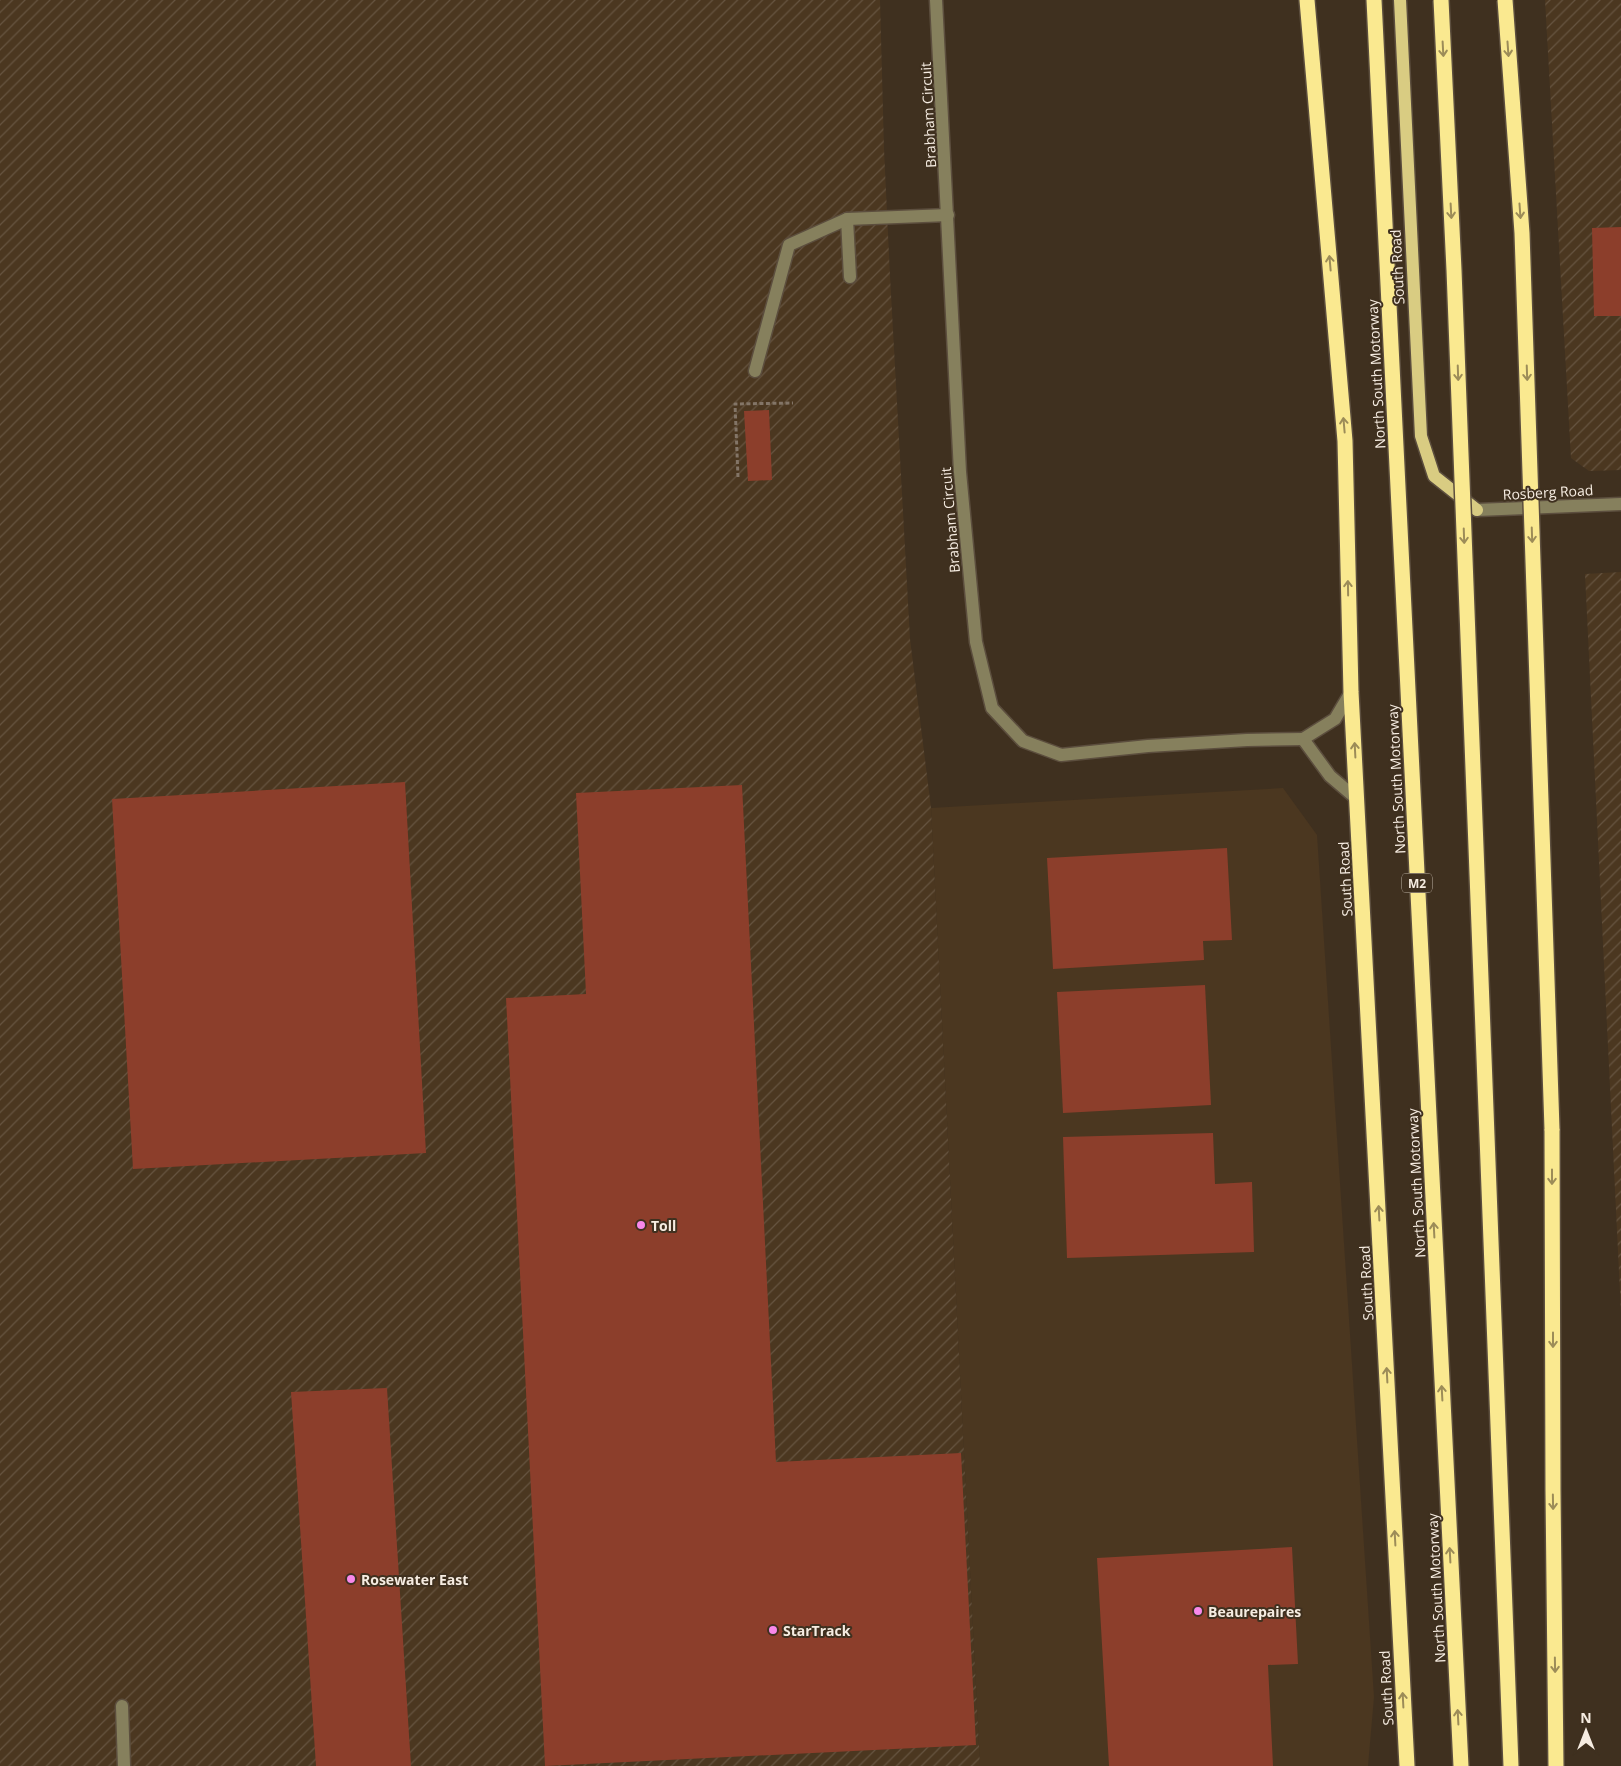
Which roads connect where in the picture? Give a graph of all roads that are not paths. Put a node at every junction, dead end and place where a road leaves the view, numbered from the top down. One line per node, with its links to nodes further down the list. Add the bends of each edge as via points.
1 (936, 0): 7 (street, Brabham Circuit)
2 (1307, 0): 13 (highway, South Road, one-way to 2, via 1345,440)
3 (1374, 0): 19 (highway, North South Motorway / M2, one-way to 3)
4 (1400, 0): 12 (main road, South Road, via 1421,436 1434,476)
5 (1441, 0): 20 (highway, one-way to 20, bridge)
6 (1505, 0): 21 (highway, one-way to 21, bridge, via 1522,233 1552,1129)
7 (948, 215): 8 (street); 14 (street, Brabham Circuit, via 960,472 976,642 992,708 1023,741 1061,755 1247,740)
8 (847, 219): 9 (street); 10 (street, via 789,245)
9 (850, 277)
10 (755, 370)
11 (1621, 504): 12 (street, Rosberg Road)
12 (1477, 510)
13 (1351, 692): 14 (street, via 1334,719); 15 (highway, South Road, one-way to 13)
14 (1303, 739): 15 (street, via 1330,776)
15 (1357, 799): 18 (highway, South Road, one-way to 15)
16 (122, 1706): 17 (street)
17 (124, 1766)
18 (1407, 1766)
19 (1461, 1766)
20 (1511, 1766)
21 (1556, 1766)

